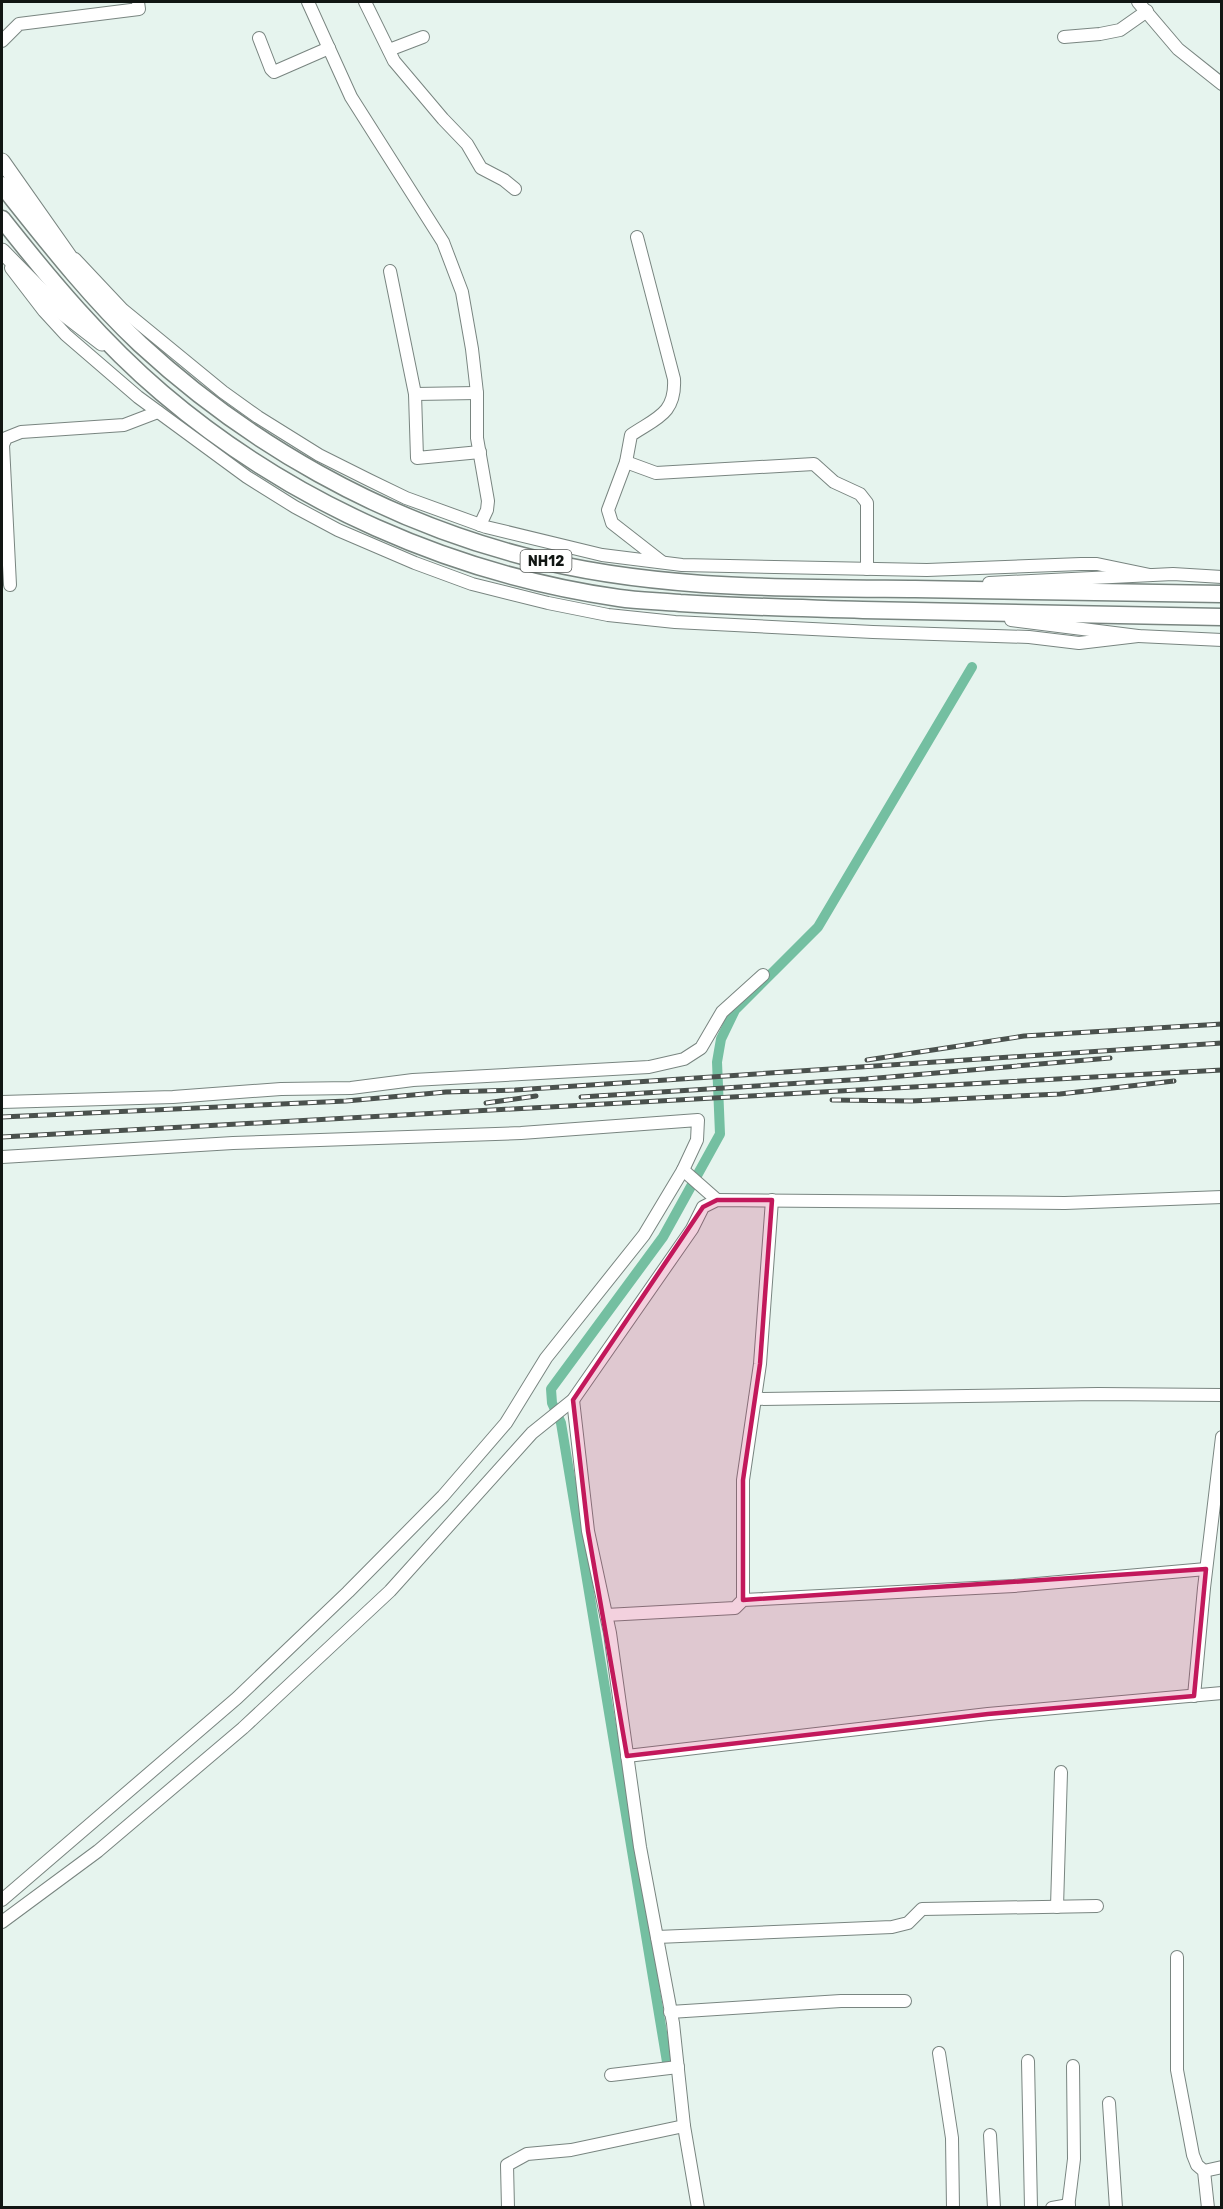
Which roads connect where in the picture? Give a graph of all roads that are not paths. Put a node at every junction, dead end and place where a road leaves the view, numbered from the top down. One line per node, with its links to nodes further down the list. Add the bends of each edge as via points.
1 (138, 2): 9 (street, via 139,9 19,24)
2 (308, 2): 10 (street)
3 (365, 2): 11 (street)
4 (1138, 2): 5 (street)
5 (1147, 12): 7 (street, via 1120,30); 12 (street, via 1178,49)
6 (423, 37): 11 (street)
7 (1064, 37)
8 (259, 38): 10 (street, via 274,72)
9 (2, 40)
10 (329, 48): 23 (street, via 351,98 443,243 462,292)
11 (389, 50): 15 (street, via 394,61 467,144 481,168)
12 (1221, 84)
13 (2, 161): 17 (main road)
14 (2, 185): 21 (highway, NH12)
15 (515, 189)
16 (2, 219): 22 (highway, NH12, via 74,307)
17 (55, 235): 21 (main road); 28 (street, via 123,310 258,417 369,480)
18 (637, 237): 27 (street, via 675,395 669,410 631,435)
19 (2, 253): 22 (main road, via 62,312); 25 (street, via 66,335)
20 (390, 271): 24 (street)
21 (106, 309): 34 (highway, NH12, via 172,371 273,447 318,474 415,520 526,557 622,576 719,585)
22 (135, 369): 36 (highway, NH12, via 220,438 296,486 410,543 484,568 621,599)
23 (477, 393): 24 (street); 26 (street)
24 (415, 394): 26 (street, via 417,458)
25 (158, 412): 33 (street, via 124,424 21,432 6,438 3,445); 38 (street, via 247,477 338,530 472,584 548,603 608,615 724,625 1020,637 1079,643)
26 (480, 452): 28 (street, via 488,501)
27 (626, 462): 29 (street, via 608,510 612,523); 30 (street, via 656,473 814,464 834,482 860,494 867,503)
28 (480, 525): 29 (street, via 569,548)
29 (663, 562): 30 (street)
30 (867, 569): 31 (street, via 1089,564)
31 (1150, 575): 32 (street); 34 (street)
32 (1221, 577)
33 (10, 585)
34 (916, 589): 35 (highway, NH12)
35 (1221, 594)
36 (956, 613): 37 (highway, NH12); 38 (street)
37 (1221, 617)
38 (1138, 636): 39 (street)
39 (1221, 640)
40 (763, 975): 41 (street, via 722,1012 701,1048 684,1059 649,1067 413,1080 351,1088)
41 (2, 1102)
42 (2, 1157): 43 (street, via 233,1143 522,1133 698,1120 697,1140)
43 (682, 1170): 45 (street); 58 (street, via 644,1235 546,1358 506,1423 443,1496 237,1698)
44 (1221, 1197): 46 (street, via 1065,1203)
45 (717, 1200): 46 (street); 49 (street, via 703,1206 692,1229)
46 (772, 1200): 48 (street)
47 (1221, 1395): 48 (street)
48 (755, 1399): 52 (street, via 743,1480)
49 (573, 1400): 53 (street, via 588,1532); 61 (street, via 548,1419 495,1473 390,1591 243,1728 98,1851)
50 (1221, 1437): 51 (street)
51 (1206, 1569): 52 (street, via 1014,1586); 55 (street)
52 (743, 1600): 53 (street, via 735,1608)
53 (606, 1615): 56 (street)
54 (1221, 1693): 55 (street)
55 (1194, 1696): 56 (street, via 988,1714)
56 (627, 1756): 62 (street)
57 (1061, 1772): 60 (street)
58 (2, 1900)
59 (1097, 1906): 60 (street)
60 (1057, 1907): 62 (street, via 922,1909 908,1923 892,1927)
61 (2, 1923)
62 (657, 1937): 65 (street)
63 (1177, 1957): 75 (street, via 1177,2070 1193,2155)
64 (905, 2001): 65 (street)
65 (670, 2012): 69 (street)
66 (939, 2054): 79 (street, via 952,2138)
67 (1028, 2061): 81 (street)
68 (1073, 2066): 76 (street, via 1074,2159)
69 (678, 2067): 70 (street); 72 (street)
70 (611, 2075)
71 (1109, 2103): 83 (street)
72 (684, 2126): 77 (street, via 571,2150 527,2154 507,2165); 78 (street)
73 (990, 2135): 80 (street)
74 (1221, 2167): 75 (street)
75 (1204, 2171): 84 (street)
76 (1069, 2206): 82 (street)
77 (508, 2208)
78 (698, 2208)
79 (953, 2208)
80 (994, 2208)
81 (1031, 2208)
82 (1052, 2208)
83 (1116, 2208)
84 (1208, 2208)

